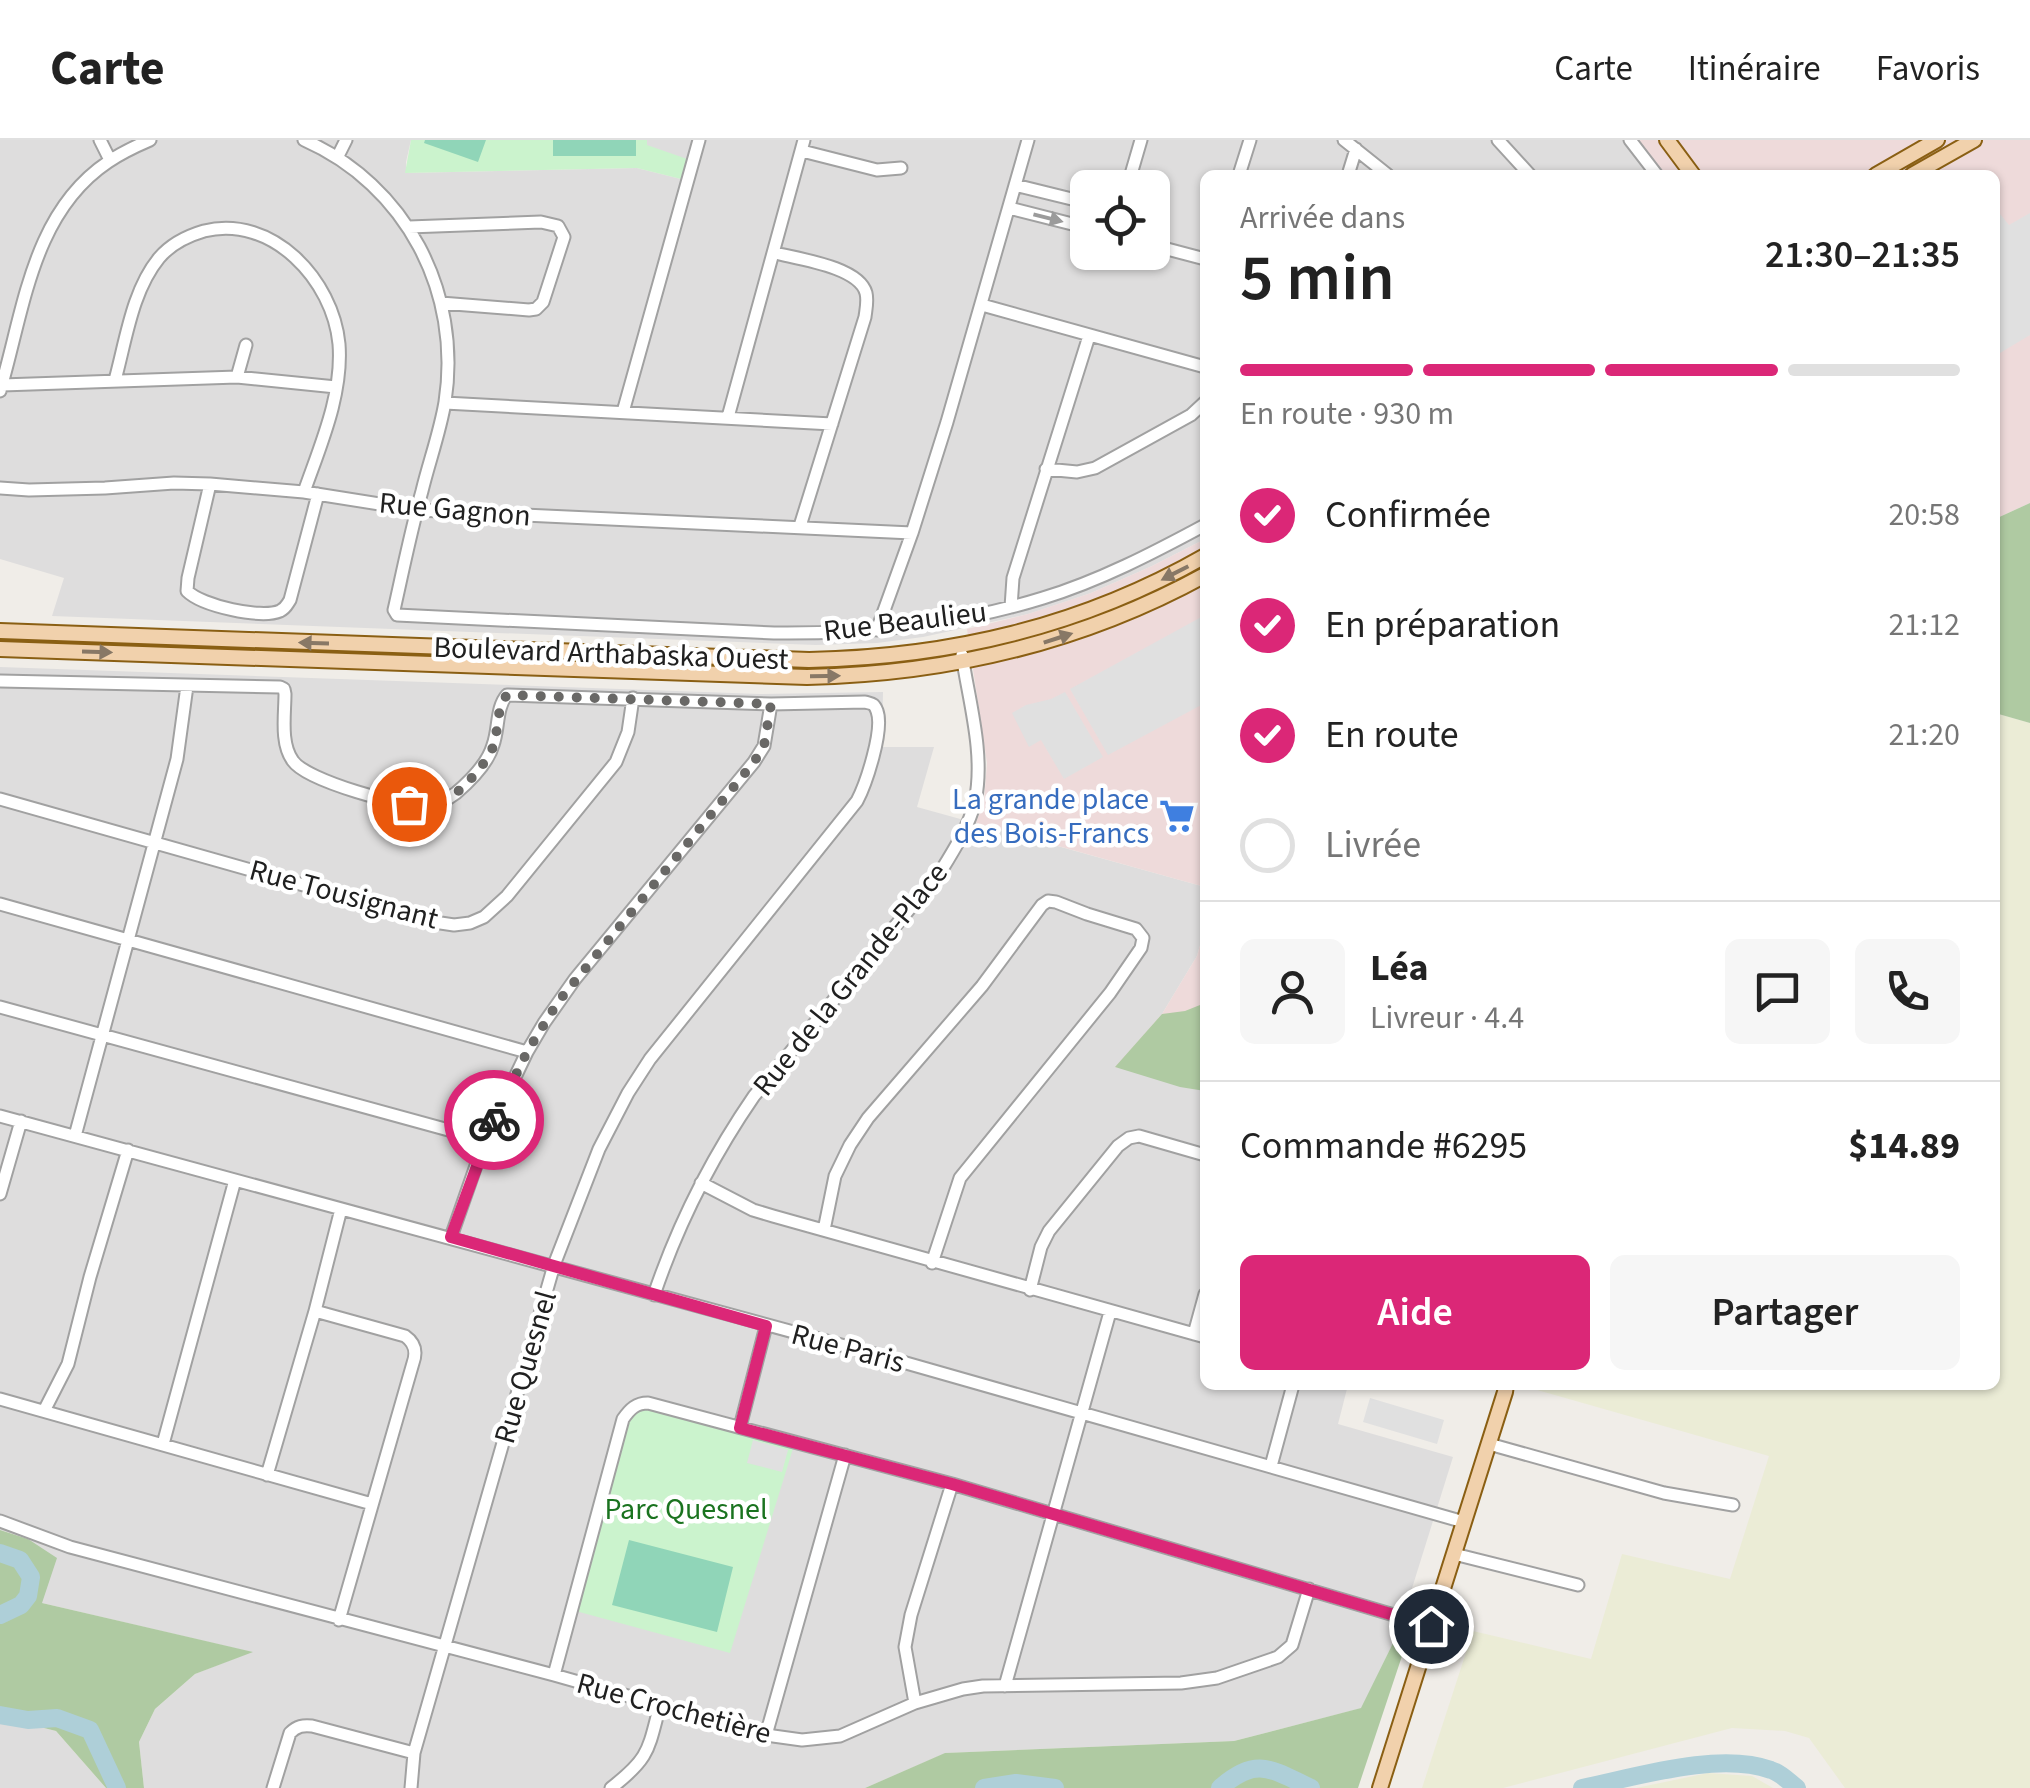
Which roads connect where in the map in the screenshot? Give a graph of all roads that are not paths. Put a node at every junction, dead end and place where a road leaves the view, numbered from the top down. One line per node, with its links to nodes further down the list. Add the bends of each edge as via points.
1 (100, 140): 18 (street)
2 (150, 140): 18 (street)
3 (304, 140): 17 (street)
4 (346, 140): 17 (street)
5 (699, 140): 48 (street)
6 (1028, 140): 29 (street)
7 (1141, 140): 20 (street)
8 (1250, 140): 21 (street)
9 (1344, 140): 16 (street)
10 (1498, 140): 24 (street)
11 (1630, 140): 25 (street)
12 (1667, 140): 26 (main road)
13 (1937, 140): 27 (main road)
14 (1974, 140): 28 (main road)
15 (803, 145): 19 (street, via 877,170); 35 (street)
16 (1356, 149): 22 (street); 23 (street)
17 (338, 156): 33 (street, via 372,183)
18 (110, 160): 44 (street, via 78,186 42,244)
19 (901, 168)
20 (1133, 170)
21 (1241, 170)
22 (1350, 170)
23 (1382, 170)
24 (1525, 170)
25 (1652, 170)
26 (1689, 170)
27 (1885, 170)
28 (1921, 170)
29 (1016, 185): 30 (street); 31 (street)
30 (1070, 198)
31 (1008, 208): 32 (street, one-way to 32); 38 (street)
32 (1070, 224)
33 (408, 227): 37 (street); 37 (street, via 542,222 558,226 564,237 536,309)
34 (1170, 250): 36 (street)
35 (775, 253): 49 (street); 50 (street, via 846,272 866,289 865,317)
36 (1200, 259)
37 (440, 303): 46 (street)
38 (982, 305): 39 (street); 59 (street)
39 (1089, 336): 41 (street); 51 (street)
40 (246, 345): 42 (street)
41 (1200, 365)
42 (237, 377): 43 (street); 45 (street)
43 (114, 380): 44 (street); 45 (street, via 149,272 179,242 226,228 274,242 307,270 334,318)
44 (1, 388)
45 (336, 388): 54 (street)
46 (445, 402): 48 (street); 56 (street)
47 (1200, 407): 51 (street, via 1094,468)
48 (623, 412): 49 (street)
49 (728, 417): 50 (street)
50 (832, 424): 57 (street)
51 (1046, 469): 62 (street, via 1013,578)
52 (210, 484): 53 (street, Rue Gagnon); 54 (street, Rue Gagnon); 55 (street, via 188,592 235,610 285,609)
53 (0, 488)
54 (304, 492): 55 (street, Rue Gagnon)
55 (318, 494): 56 (street, Rue Gagnon)
56 (416, 510): 57 (street, Rue Gagnon); 63 (street, Rue Beaulieu, via 397,616 774,633)
57 (800, 526): 59 (street, Rue Gagnon)
58 (1200, 528): 62 (street, Rue Beaulieu, via 1121,568)
59 (912, 533): 63 (street)
60 (1200, 559): 66 (main road, Boulevard Arthabaska Ouest, one-way to 66, via 1090,610)
61 (1200, 578): 66 (main road, Boulevard Arthabaska Ouest, one-way to 61, via 1038,645)
62 (1011, 607): 63 (street, Rue Beaulieu)
63 (876, 630)
64 (0, 632): 66 (main road, Boulevard Arthabaska Ouest, one-way to 64, via 808,660)
65 (0, 648): 66 (main road, Boulevard Arthabaska Ouest, one-way to 66, via 807,677 924,669)
66 (962, 654): 85 (street, Rue de la Grande-Place, via 977,756 974,802 964,829 941,871 754,1096)
67 (0, 681): 68 (street)
68 (187, 686): 69 (street, via 284,689 286,749 298,767 322,781 420,806 449,798 483,764 507,695); 72 (street)
69 (633, 698): 70 (street); 72 (street, Rue Tousignant, via 616,762 506,896 470,923 434,922)
70 (771, 704): 77 (street, via 764,746 754,762 575,979); 91 (street, Rue Quesnel, via 872,703 878,727 865,787 650,1059 599,1149)
71 (0, 798): 72 (street, Rue Tousignant)
72 (156, 842): 74 (street)
73 (0, 904): 74 (street)
74 (128, 939): 76 (street); 77 (street)
75 (0, 1007): 76 (street)
76 (103, 1036): 80 (street); 81 (street)
77 (527, 1052): 81 (street)
78 (0, 1116): 79 (street, Rue Paris)
79 (21, 1122): 80 (street, Rue Paris); 86 (street)
80 (74, 1136): 82 (street, Rue Paris)
81 (485, 1140): 89 (street)
82 (128, 1150): 84 (street, Rue Paris); 101 (street, via 68,1364)
83 (1200, 1154): 92 (street, via 1139,1136 1118,1146 1049,1231)
84 (234, 1180): 87 (street, Rue Paris); 104 (street)
85 (702, 1184): 88 (street, via 753,1210); 93 (street, Rue de la Grande-Place)
86 (0, 1194)
87 (341, 1209): 89 (street, Rue Paris); 94 (street)
88 (824, 1230): 90 (street); 90 (street, via 835,1176 868,1118 1042,905 1056,902 1136,929 1141,948 1110,993 960,1178)
89 (451, 1237): 91 (street, Rue Paris)
90 (932, 1262): 92 (street)
91 (554, 1265): 93 (street, Rue Paris); 120 (street, Rue Quesnel)
92 (1030, 1290): 95 (street)
93 (654, 1295): 96 (street, Rue Paris)
94 (315, 1311): 108 (street); 110 (street, via 405,1336 415,1350)
95 (1110, 1312): 97 (street); 102 (street)
96 (766, 1326): 102 (street, Rue Paris); 103 (street)
97 (1200, 1336)
98 (1292, 1390): 107 (street)
99 (1506, 1390): 105 (main road)
100 (0, 1399): 101 (street)
101 (44, 1411): 104 (street)
102 (1081, 1414): 107 (street, Rue Paris); 112 (street)
103 (740, 1428): 106 (street); 121 (street, via 648,1403 629,1410)
104 (162, 1444): 108 (street)
105 (1489, 1444): 111 (street, via 1664,1493); 114 (main road)
106 (845, 1455): 109 (street); 125 (street)
107 (1271, 1466): 114 (street, Rue Paris)
108 (267, 1475): 110 (street)
109 (952, 1484): 112 (street); 123 (street, via 908,1632)
110 (372, 1504): 118 (street)
111 (1733, 1505)
112 (1053, 1514): 117 (street); 122 (street)
113 (0, 1522): 118 (street, Rue Crochetière)
114 (1464, 1522): 115 (main road)
115 (1454, 1554): 116 (street); 119 (main road)
116 (1578, 1585)
117 (1309, 1589): 119 (street); 122 (street, Rue Crochetière, via 1286,1652 1217,1678)
118 (340, 1620): 120 (street, Rue Crochetière)
119 (1431, 1626): 130 (main road)
120 (446, 1646): 121 (street, Rue Crochetière); 126 (street, Rue Quesnel)
121 (554, 1675): 124 (street, Rue Crochetière)
122 (1005, 1686): 123 (street, Rue Crochetière, via 963,1688)
123 (914, 1703): 125 (street, Rue Crochetière, via 840,1736)
124 (660, 1705): 125 (street, Rue Crochetière); 129 (street, via 648,1752)
125 (766, 1735)
126 (414, 1753): 127 (street, via 304,1726 290,1733); 128 (street, Rue Quesnel)
127 (273, 1788)
128 (410, 1788)
129 (612, 1788)
130 (1380, 1788)

